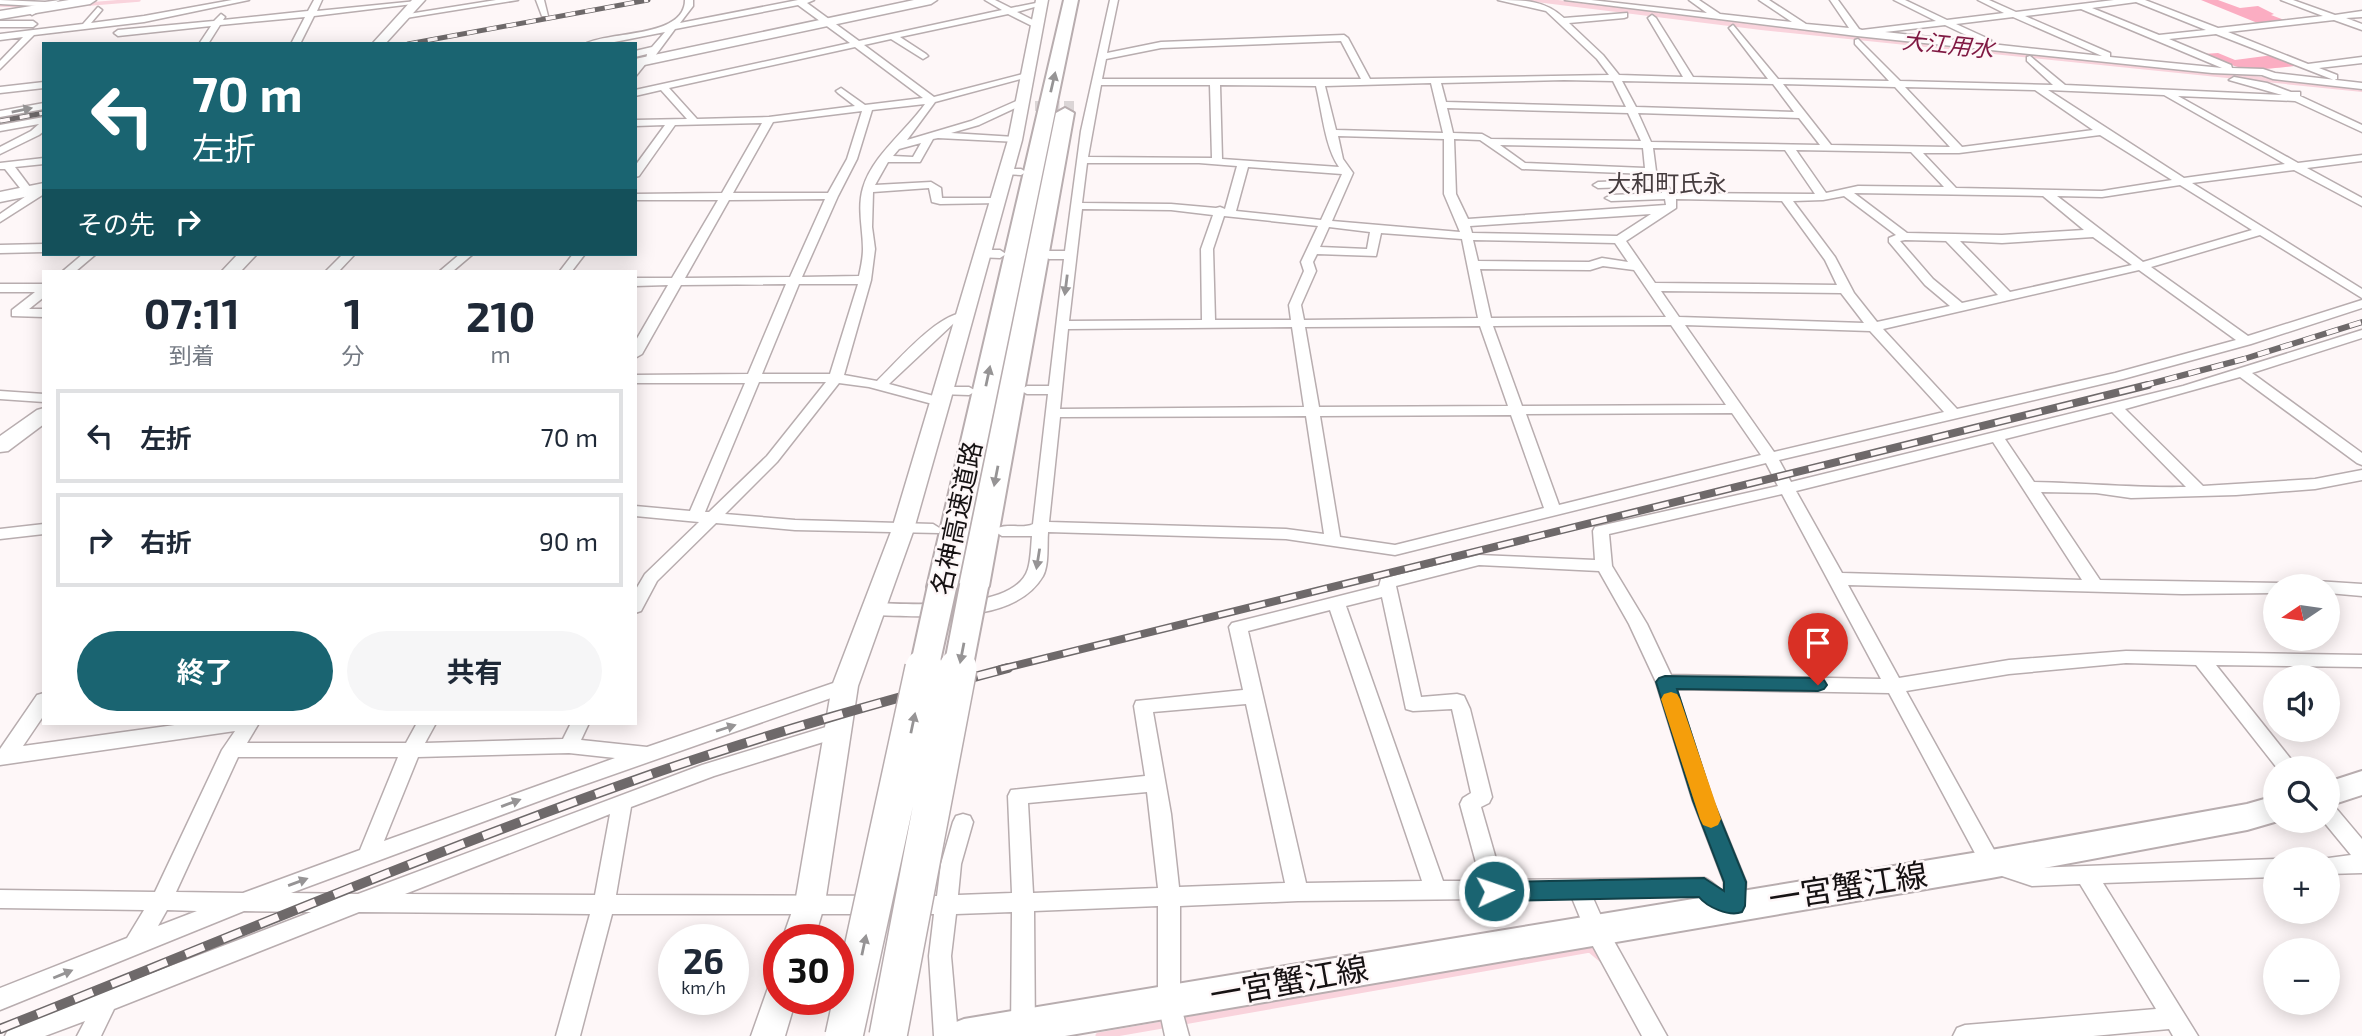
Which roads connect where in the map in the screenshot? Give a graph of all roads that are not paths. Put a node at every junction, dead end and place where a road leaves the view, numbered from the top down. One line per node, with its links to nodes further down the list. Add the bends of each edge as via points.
1 (245, 0): 26 (street)
2 (318, 0): 33 (street)
3 (514, 0): 38 (street)
4 (540, 0): 34 (street)
5 (689, 0): 49 (street)
6 (931, 0): 44 (street)
7 (989, 0): 31 (street)
8 (1071, 0): 250 (highway, 名神高速道路, one-way to 8)
9 (1087, 0): 250 (highway, 名神高速道路, one-way to 250)
10 (1114, 0): 69 (street)
11 (1502, 0): 43 (street, via 1543,6)
12 (1569, 0): 32 (street)
13 (1645, 0): 32 (street)
14 (1693, 0): 41 (street)
15 (1763, 0): 52 (street)
16 (1834, 0): 58 (street)
17 (1898, 0): 45 (street)
18 (1982, 0): 35 (street)
19 (2066, 0): 29 (street)
20 (2136, 0): 29 (street); 53 (street)
21 (2285, 0): 39 (street)
22 (418, 1): 33 (street); 38 (street)
23 (805, 1): 25 (street); 44 (street)
24 (0, 2): 27 (street)
25 (785, 2): 49 (street)
26 (229, 3): 42 (street); 48 (street)
27 (49, 4): 28 (street); 37 (street); 46 (street, via 0,24)
28 (94, 5): 46 (street)
29 (2082, 6): 35 (street); 59 (street)
30 (1040, 9): 31 (street); 31 (street); 77 (street)
31 (1007, 10): 56 (street)
32 (1661, 11): 41 (street)
33 (312, 13): 48 (street); 62 (street)
34 (545, 14)
35 (2014, 14): 45 (street); 72 (street)
36 (2362, 14): 39 (street)
37 (0, 15)
38 (406, 15): 63 (street)
39 (2333, 17): 50 (street); 53 (street)
40 (1651, 18): 43 (street, via 1614,14); 51 (street); 81 (street)
41 (1721, 18): 52 (street)
42 (128, 21): 47 (street); 55 (street)
43 (1564, 21): 78 (street)
44 (826, 22): 65 (street); 68 (street)
45 (1945, 22): 58 (street); 66 (street)
46 (86, 23): 47 (street)
47 (106, 23): 54 (street)
48 (217, 23): 55 (street); 61 (street)
49 (673, 27): 64 (street); 68 (street)
50 (2362, 27)
51 (1733, 28): 58 (street); 84 (street)
52 (1808, 28): 58 (street)
53 (2217, 31): 59 (street); 74 (street)
54 (32, 32): 57 (street); 73 (street)
55 (118, 33): 60 (street)
56 (892, 36): 65 (street); 67 (street)
57 (0, 37)
58 (1857, 37): 66 (street); 70 (street); 87 (street)
59 (2158, 38): 75 (street)
60 (111, 41)
61 (204, 42)
62 (296, 42)
63 (380, 42)
64 (613, 42)
65 (858, 44): 90 (street); 99 (street)
66 (2000, 48): 72 (street)
67 (923, 56)
68 (644, 57)
69 (1101, 57): 80 (street, via 1161,45 1344,38); 83 (street)
70 (2030, 59): 92 (street); 98 (street, via 2252,82)
71 (2362, 60): 74 (street)
72 (2122, 61): 75 (street)
73 (0, 66)
74 (2306, 67): 76 (street); 89 (street)
75 (2237, 70): 76 (street)
76 (2263, 72): 82 (street)
77 (1027, 76): 99 (street); 100 (street)
78 (1616, 78): 79 (street); 81 (street); 104 (street)
79 (1435, 79): 80 (street); 101 (street)
80 (1366, 80): 86 (street)
81 (1690, 80): 84 (street)
82 (2276, 80): 89 (street); 97 (street); 98 (street, via 2299,94)
83 (1097, 82): 85 (street); 134 (street, via 1088,106)
84 (1777, 82): 87 (street); 106 (street)
85 (1214, 83): 86 (street); 131 (street)
86 (1320, 83): 116 (street)
87 (1898, 84): 91 (street); 126 (street)
88 (42, 85): 93 (street)
89 (2357, 85)
90 (663, 87): 95 (street); 109 (street)
91 (2036, 87): 92 (street); 115 (street)
92 (2062, 88): 96 (street)
93 (0, 90)
94 (841, 91): 103 (street)
95 (637, 93)
96 (2164, 93): 98 (street); 135 (street)
97 (2362, 93)
98 (2293, 97): 110 (street)
99 (932, 100): 103 (street); 122 (street)
100 (1026, 104): 117 (street); 119 (street)
101 (1442, 105): 104 (street); 118 (street)
102 (42, 106): 105 (street, one-way to 102)
103 (866, 108): 107 (street); 149 (street, via 852,159)
104 (1632, 110): 106 (street); 121 (street)
105 (0, 114)
106 (1801, 114): 124 (street)
107 (769, 120): 109 (street); 148 (street)
108 (672, 122): 109 (street); 112 (street); 136 (street)
109 (695, 122)
110 (2355, 122)
111 (42, 123): 114 (street)
112 (637, 123)
113 (42, 125): 127 (street)
114 (0, 128)
115 (2102, 132): 126 (street); 140 (street)
116 (1330, 133): 118 (street); 137 (street)
117 (932, 136): 119 (street); 122 (street); 129 (street, via 916,160)
118 (1449, 136): 120 (street, via 1482,137); 164 (street, via 1450,194)
119 (1015, 140): 156 (street, via 1013,172)
120 (1489, 142): 121 (street); 138 (street, via 1522,166)
121 (1648, 146): 123 (street); 138 (street)
122 (896, 147): 129 (street)
123 (1789, 148): 124 (street); 153 (street)
124 (1828, 148): 125 (street)
125 (1915, 150): 126 (street); 145 (street)
126 (1959, 150)
127 (0, 151)
128 (2362, 158): 135 (street)
129 (886, 159): 144 (street)
130 (42, 161): 133 (street)
131 (1217, 162): 132 (street); 134 (street)
132 (1243, 164): 137 (street); 160 (street)
133 (4, 166): 143 (street)
134 (1082, 166): 139 (street); 158 (street)
135 (2294, 166): 140 (street); 157 (street)
136 (637, 171)
137 (1344, 171): 162 (street, via 1348,173)
138 (1651, 171): 141 (street)
139 (1065, 172)
140 (2182, 182): 147 (street, via 2102,194); 165 (street)
141 (1660, 183): 142 (street); 150 (street)
142 (1598, 185)
143 (38, 189): 151 (street); 161 (street)
144 (869, 189): 156 (street, via 931,185 940,201); 188 (street)
145 (1954, 191): 146 (street); 147 (street)
146 (1846, 192): 153 (street); 167 (street)
147 (2048, 195): 166 (street)
148 (726, 196): 149 (street); 152 (street); 191 (street)
149 (832, 196): 189 (street)
150 (1670, 196): 154 (street); 155 (street); 159 (street, via 1672,206)
151 (0, 197)
152 (637, 197)
153 (1823, 197): 155 (street)
154 (1611, 198)
155 (1785, 198): 194 (street, via 1831,260)
156 (997, 201): 202 (street, via 991,254)
157 (2362, 203)
158 (1077, 206): 160 (street); 174 (street)
159 (1666, 210): 164 (street); 169 (street)
160 (1225, 211): 162 (street); 206 (street, via 1207,248)
161 (0, 219)
162 (1323, 224): 163 (street); 172 (street)
163 (1376, 229): 164 (street); 172 (street, via 1372,253)
164 (1466, 229): 169 (street); 180 (street)
165 (2262, 231): 182 (street); 197 (street)
166 (2095, 233): 168 (street); 182 (street)
167 (1904, 236): 168 (street); 200 (street, via 1893,240 1929,282)
168 (1950, 238): 198 (street)
169 (1619, 240): 181 (street)
170 (0, 248): 171 (street)
171 (42, 248)
172 (1312, 250): 205 (street, via 1307,262 1310,271 1295,305)
173 (1049, 255): 174 (street)
174 (1070, 255): 207 (street, one-way to 207)
175 (88, 256): 183 (street)
176 (246, 256): 184 (street)
177 (347, 256): 185 (street)
178 (465, 256): 186 (street)
179 (577, 256): 187 (street)
180 (1474, 265): 181 (street, via 1590,266 1602,262); 203 (street)
181 (1640, 267): 192 (street)
182 (2142, 267): 198 (street); 210 (street)
183 (70, 270)
184 (232, 270)
185 (333, 270)
186 (447, 270)
187 (567, 270)
188 (864, 280): 189 (street); 214 (street)
189 (794, 281): 191 (street); 213 (street)
190 (637, 282): 191 (street)
191 (677, 282): 211 (street)
192 (1653, 287): 194 (street); 204 (street)
193 (0, 288): 195 (street)
194 (1845, 289): 208 (street)
195 (42, 290)
196 (42, 292): 201 (street, via 17,313)
197 (2362, 293)
198 (2007, 297): 200 (street)
199 (2362, 304): 210 (street)
200 (1960, 308): 208 (street)
201 (42, 313)
202 (963, 316): 216 (street, via 948,321); 221 (street)
203 (1485, 321): 204 (street); 205 (street); 225 (street)
204 (1677, 321): 208 (street); 224 (street)
205 (1297, 322): 206 (street); 226 (street)
206 (1209, 323): 207 (street)
207 (1062, 325): 218 (street)
208 (1874, 327): 229 (street)
209 (2362, 334): 212 (street)
210 (2246, 341): 229 (street)
211 (637, 351)
212 (2243, 373): 223 (street); 233 (street)
213 (753, 377): 214 (street); 215 (street); 240 (street)
214 (836, 377): 216 (street); 240 (street, via 772,459)
215 (637, 379)
216 (880, 386): 221 (street)
217 (1027, 390): 218 (street)
218 (1054, 390): 227 (street)
219 (969, 391): 221 (street)
220 (0, 395): 222 (street)
221 (941, 396): 243 (street)
222 (42, 398)
223 (2115, 407): 230 (street); 237 (street)
224 (1737, 410): 225 (street); 232 (street)
225 (1518, 411): 226 (street); 239 (street)
226 (1313, 412): 227 (street); 247 (street)
227 (1052, 413): 241 (street)
228 (42, 415): 231 (street)
229 (1955, 415): 232 (street)
230 (1996, 436): 235 (street); 236 (street)
231 (0, 446)
232 (1771, 459): 236 (street); 239 (street)
233 (2362, 460)
234 (2362, 475): 237 (street, via 2315,484)
235 (2028, 487): 237 (street, via 2130,493); 251 (street)
236 (1787, 489): 248 (street, via 1601,531); 249 (street)
237 (2199, 491)
238 (637, 511): 240 (street)
239 (1553, 512): 247 (street, via 1395,550)
240 (703, 517): 243 (street); 257 (street, via 651,578)
241 (1040, 527): 245 (street, via 1030,532); 247 (street, via 1286,534); 258 (street, one-way to 258, via 1036,573 1014,596 961,609)
242 (42, 529): 246 (street)
243 (903, 529): 244 (street); 258 (street)
244 (933, 529)
245 (1002, 531)
246 (0, 534)
247 (1334, 540)
248 (1604, 566): 254 (street, via 1479,560 1387,583); 261 (street)
249 (1836, 579): 251 (street); 263 (street)
250 (958, 586): 318 (highway, 名神高速道路, one-way to 250, bridge); 319 (highway, 名神高速道路, one-way to 319, bridge)
251 (2095, 586): 252 (street)
252 (2263, 587)
253 (2340, 588): 255 (street)
254 (1386, 590): 256 (street); 292 (street, via 1413,704 1457,701 1461,709 1482,797 1470,804)
255 (2362, 590)
256 (1336, 602): 264 (street, via 1237,627); 294 (street)
257 (637, 603)
258 (874, 609): 262 (street)
259 (2202, 660): 260 (street); 263 (street, via 2126,657 2009,667); 276 (street)
260 (2362, 661)
261 (1665, 682): 263 (street); 304 (street, via 1735,882)
262 (845, 686): 270 (street); 274 (street, one-way to 262)
263 (1894, 686): 286 (street)
264 (1254, 696): 277 (street, via 1143,706); 293 (street)
265 (42, 703): 275 (street)
266 (224, 725): 275 (street)
267 (249, 725): 272 (street)
268 (426, 725): 273 (street)
269 (579, 725): 271 (street)
270 (839, 730): 280 (street); 302 (street)
271 (569, 746): 273 (street); 274 (street)
272 (232, 750): 273 (street); 297 (street)
273 (411, 750): 285 (street)
274 (649, 753): 285 (street, one-way to 274)
275 (3, 756)
276 (2278, 756)
277 (1155, 783): 295 (street); 299 (street, via 1018,796)
278 (2362, 783): 279 (main road)
279 (2340, 790)
280 (622, 802): 300 (street); 301 (street)
281 (2263, 813): 286 (main road, 一宮蟹江線)
282 (963, 822): 303 (street, via 951,864)
283 (2340, 827): 284 (street)
284 (2362, 854)
285 (368, 856): 298 (street, one-way to 285)
286 (1991, 864): 290 (street, via 2032,877); 304 (main road, 一宮蟹江線)
287 (2362, 864): 288 (street)
288 (2340, 865)
289 (2263, 868): 290 (street)
290 (2086, 875): 312 (street)
291 (1579, 890): 292 (street); 304 (street, via 1704,887 1710,895); 306 (street)
292 (1494, 891): 294 (street)
293 (1298, 892): 294 (street); 295 (street)
294 (1436, 892)
295 (1169, 896): 299 (street); 311 (street)
296 (0, 899): 297 (street)
297 (162, 900): 298 (street); 307 (street)
298 (245, 901): 300 (street); 307 (street)
299 (1023, 901): 303 (street); 313 (street)
300 (359, 903): 301 (street); 309 (street)
301 (604, 903): 302 (street); 316 (street)
302 (810, 903): 303 (street); 305 (street)
303 (947, 905): 320 (street, via 940,956)
304 (1734, 906): 306 (main road, 一宮蟹江線)
305 (804, 924)
306 (1596, 930): 311 (main road, 一宮蟹江線); 322 (street)
307 (135, 945): 308 (street, one-way to 307)
308 (0, 999)
309 (106, 1001): 314 (street); 315 (street)
310 (775, 1015): 317 (street)
311 (1173, 1021): 313 (main road, 一宮蟹江線)
312 (2180, 1027): 323 (street)
313 (1023, 1031): 321 (main road, 一宮蟹江線)
314 (17, 1036)
315 (89, 1036)
316 (568, 1036)
317 (768, 1036)
318 (844, 1036)
319 (888, 1036)
320 (946, 1036)
321 (964, 1036)
322 (1655, 1036)
323 (1965, 1036)

